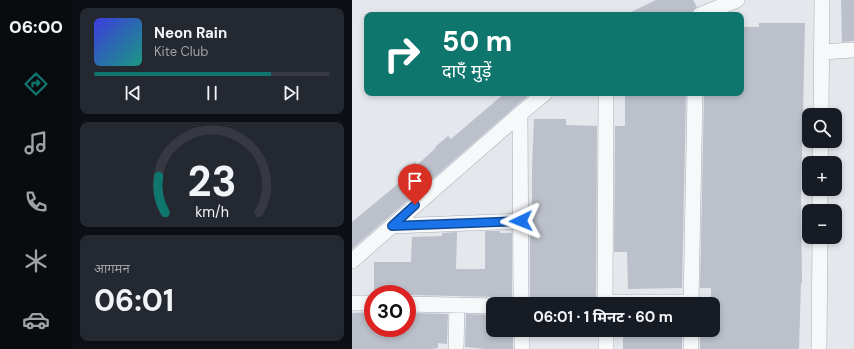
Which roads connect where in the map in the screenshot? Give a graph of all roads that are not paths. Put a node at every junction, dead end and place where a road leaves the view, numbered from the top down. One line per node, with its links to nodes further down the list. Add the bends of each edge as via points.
1 (737, 0): 3 (street)
2 (822, 0): 5 (street)
3 (707, 12)
4 (854, 50): 5 (street)
5 (821, 52): 9 (street)
6 (541, 96): 10 (street)
7 (606, 96): 16 (street)
8 (695, 96): 17 (street)
9 (821, 108)
10 (520, 114): 11 (street); 12 (street)
11 (521, 221): 12 (street); 15 (street)
12 (392, 226): 14 (street)
13 (820, 244): 30 (street)
14 (352, 261)
15 (521, 297)
16 (606, 297)
17 (691, 297)
18 (352, 303): 19 (street)
19 (364, 303)
20 (416, 304): 21 (street)
21 (457, 305): 22 (street); 26 (street)
22 (486, 306)
23 (522, 337): 27 (street)
24 (606, 337): 28 (street)
25 (691, 337): 29 (street)
26 (456, 349)
27 (522, 349)
28 (606, 349)
29 (691, 349)
30 (819, 349)

